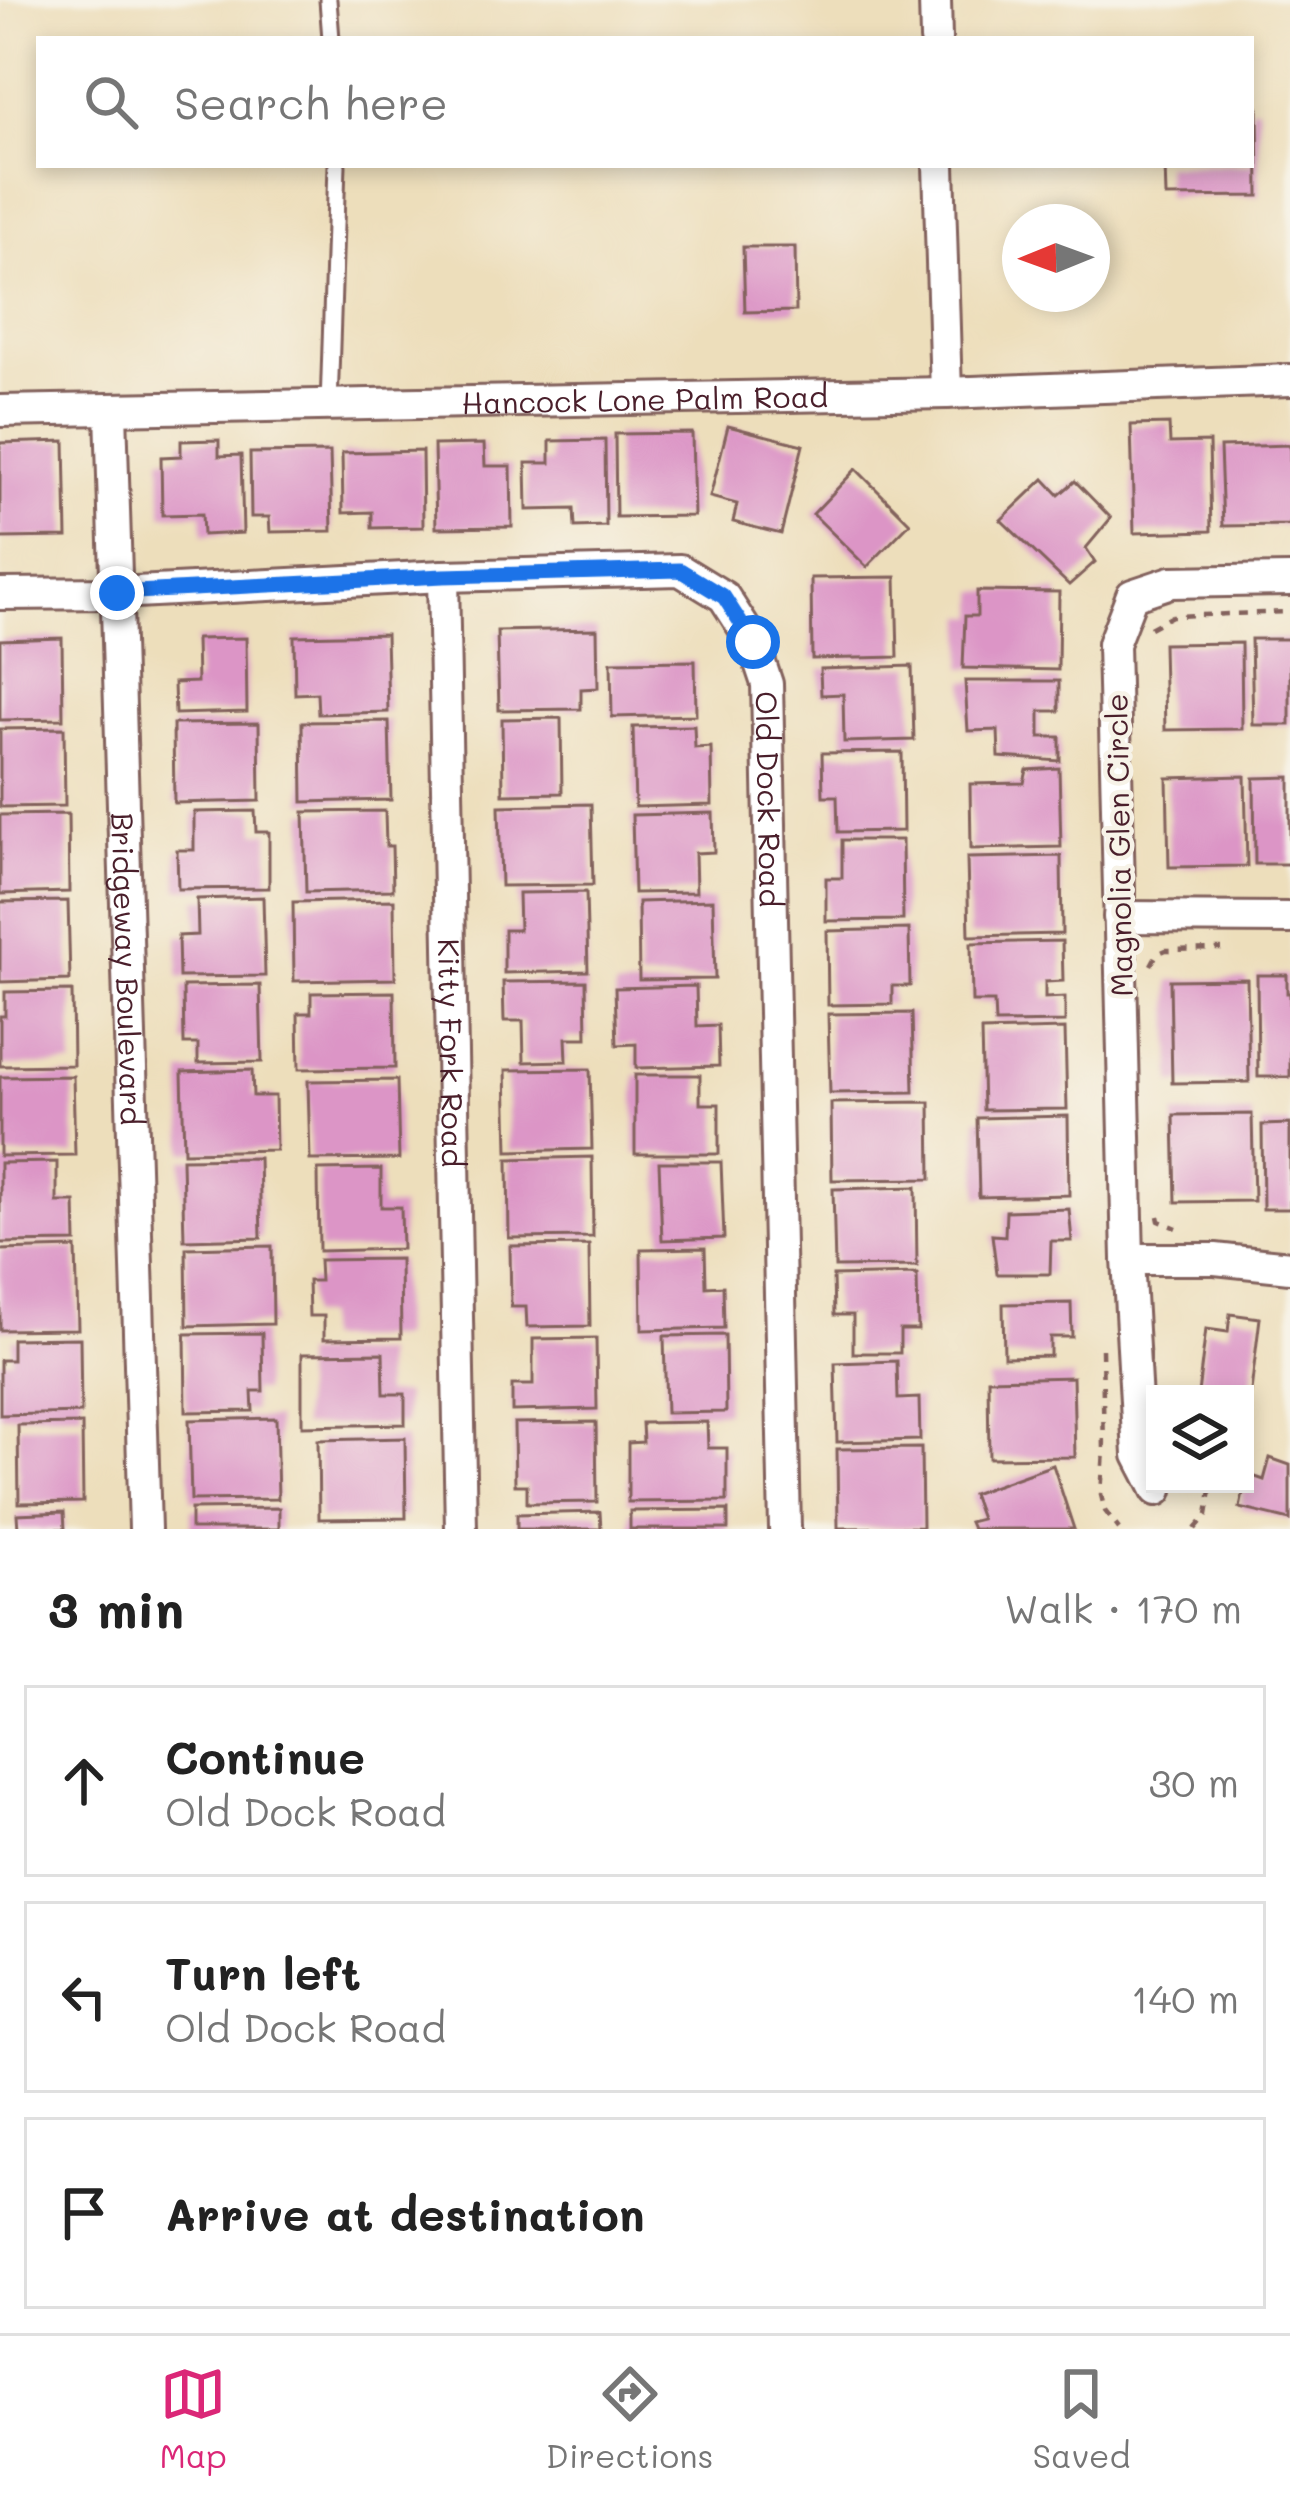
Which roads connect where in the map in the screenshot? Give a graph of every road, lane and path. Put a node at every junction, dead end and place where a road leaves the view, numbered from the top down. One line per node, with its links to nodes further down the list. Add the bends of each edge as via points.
1 (328, 0): 3 (lane)
2 (935, 0): 4 (street)
3 (331, 36)
4 (936, 36)
5 (337, 168): 9 (lane)
6 (939, 168): 8 (street)
7 (1290, 380): 8 (street, Hancock Lone Palm Road)
8 (946, 393): 9 (street, Hancock Lone Palm Road)
9 (329, 406): 11 (street, Hancock Lone Palm Road)
10 (0, 411): 11 (street, Hancock Lone Palm Road)
11 (111, 411): 14 (street, Bridgeway Boulevard)
12 (443, 576): 14 (street, Old Dock Road); 29 (street, Kitty Fork Road); 30 (street, Old Dock Road, via 680,570 724,597 753,642 767,684)
13 (1290, 580): 18 (street, Magnolia Glen Circle, via 1171,582 1132,596 1113,644)
14 (117, 593): 15 (street, Old Dock Road); 28 (street, Bridgeway Boulevard)
15 (0, 594)
16 (1290, 612): 17 (path, via 1172,616)
17 (1144, 641)
18 (1119, 917): 19 (street); 24 (street, Magnolia Glen Circle)
19 (1290, 918)
20 (1228, 949): 21 (path, via 1166,950)
21 (1149, 978)
22 (1155, 1208): 23 (path, via 1159,1221)
23 (1183, 1228)
24 (1128, 1259): 25 (street); 26 (street, Magnolia Glen Circle)
25 (1290, 1267)
26 (1146, 1469)
27 (1211, 1493): 31 (path)
28 (145, 1529)
29 (461, 1529)
30 (785, 1529)
31 (1195, 1529)

